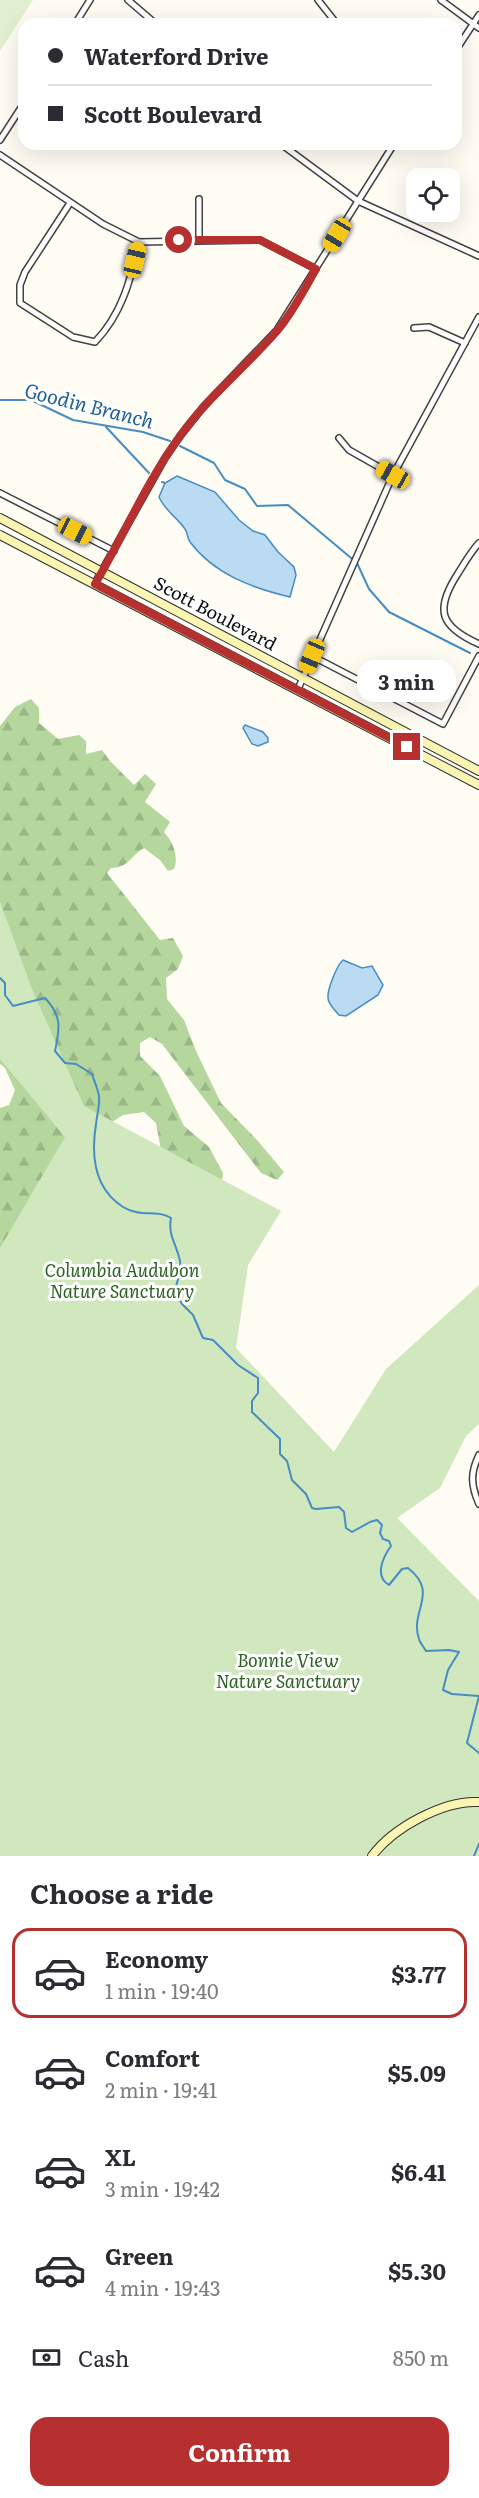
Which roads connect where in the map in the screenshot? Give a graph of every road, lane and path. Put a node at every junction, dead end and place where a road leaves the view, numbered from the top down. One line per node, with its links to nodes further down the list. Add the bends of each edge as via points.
1 (90, 0): 6 (street)
2 (128, 0): 7 (street)
3 (318, 0): 8 (street)
4 (441, 0): 9 (street)
5 (479, 15): 9 (street)
6 (79, 18)
7 (149, 18)
8 (332, 18)
9 (472, 25): 10 (street); 11 (street)
10 (479, 28)
11 (462, 41)
12 (18, 112): 13 (street)
13 (0, 140)
14 (289, 150): 18 (street)
15 (390, 150): 18 (street)
16 (0, 155): 19 (street)
17 (200, 199): 20 (street)
18 (358, 201): 22 (street); 23 (street)
19 (70, 203): 21 (street); 21 (street, via 25,272 20,303 73,337 95,342 107,329 132,277)
20 (199, 240): 21 (street); 23 (street, via 260,240)
21 (140, 242)
22 (479, 256)
23 (316, 269): 33 (street, via 278,330 181,435)
24 (479, 317): 26 (street)
25 (414, 328): 26 (street, via 429,327)
26 (465, 343): 28 (street)
27 (339, 438): 28 (street, via 349,450)
28 (393, 475): 37 (street)
29 (0, 493): 33 (street)
30 (0, 518): 34 (main road, Scott Boulevard)
31 (0, 535): 35 (main road, Scott Boulevard)
32 (479, 543): 36 (street, via 442,604 451,628)
33 (114, 551): 34 (street)
34 (103, 571): 35 (street); 39 (main road, Scott Boulevard)
35 (95, 584): 40 (main road, Scott Boulevard)
36 (479, 644)
37 (312, 656): 38 (street, via 443,724); 39 (street)
38 (479, 657)
39 (303, 677): 40 (street); 41 (main road, Scott Boulevard)
40 (298, 689): 42 (main road, Scott Boulevard)
41 (479, 771)
42 (479, 785)
43 (479, 1455): 44 (street, via 472,1479)
44 (479, 1504)
45 (479, 1802): 46 (main road, via 442,1808 407,1825)
46 (372, 1856)

